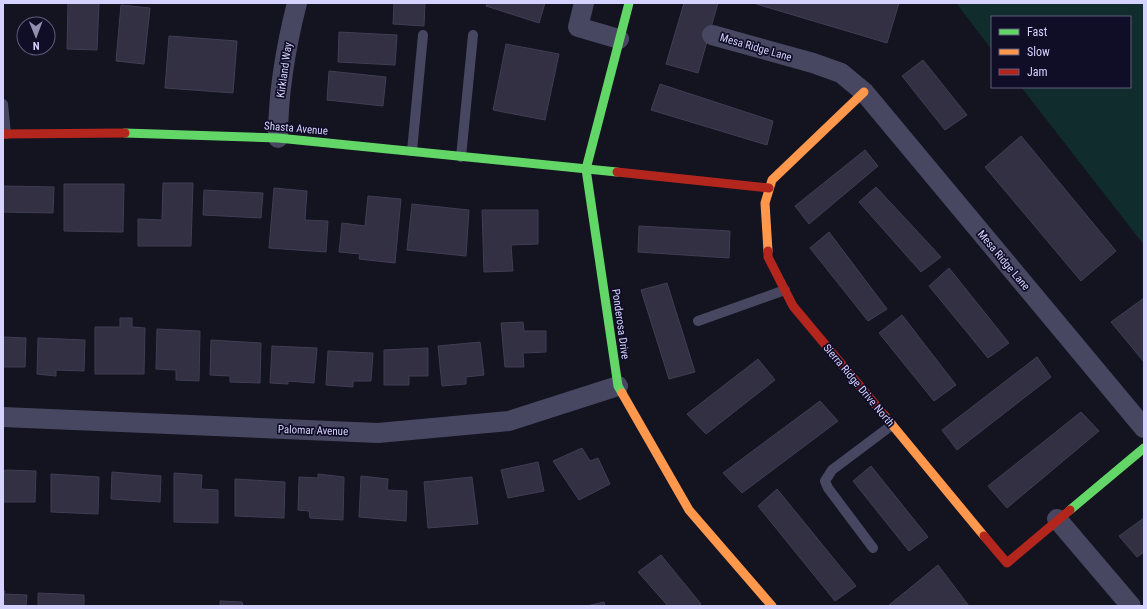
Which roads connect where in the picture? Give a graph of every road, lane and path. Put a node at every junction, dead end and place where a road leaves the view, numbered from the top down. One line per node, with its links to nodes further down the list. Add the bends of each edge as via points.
1 (297, 3): 11 (street, Kirkland Way, via 288,43 278,116)
2 (584, 3): 7 (street, via 578,27)
3 (629, 3): 7 (street, Ponderosa Drive)
4 (423, 35): 12 (lane)
5 (473, 35): 13 (lane)
6 (712, 35): 8 (street, Mesa Ridge Lane, via 813,63 841,74)
7 (619, 39): 14 (street, Ponderosa Drive)
8 (864, 92): 15 (street, via 788,162 772,180); 21 (street, Mesa Ridge Lane)
9 (3, 104): 10 (lane)
10 (4, 134): 11 (street, Shasta Avenue, via 71,132)
11 (278, 138): 12 (street, Shasta Avenue)
12 (412, 151): 13 (street, Shasta Avenue)
13 (461, 157): 14 (street, Shasta Avenue)
14 (586, 169): 15 (street); 18 (street, Ponderosa Drive)
15 (769, 188): 16 (street, Sierra Ridge Drive North, via 764,203 768,257)
16 (785, 290): 17 (lane); 20 (street, Sierra Ridge Drive North, via 793,306)
17 (698, 321)
18 (618, 386): 19 (street, Palomar Avenue, via 508,421 378,433); 25 (street, Ponderosa Drive, via 689,510)
19 (3, 417)
20 (892, 425): 23 (street, Sierra Ridge Drive North, via 1007,563); 24 (lane, via 832,470 825,481)
21 (1144, 428)
22 (1144, 448): 23 (street)
23 (1057, 519): 26 (street)
24 (873, 548)
25 (770, 605)
26 (1130, 606)

